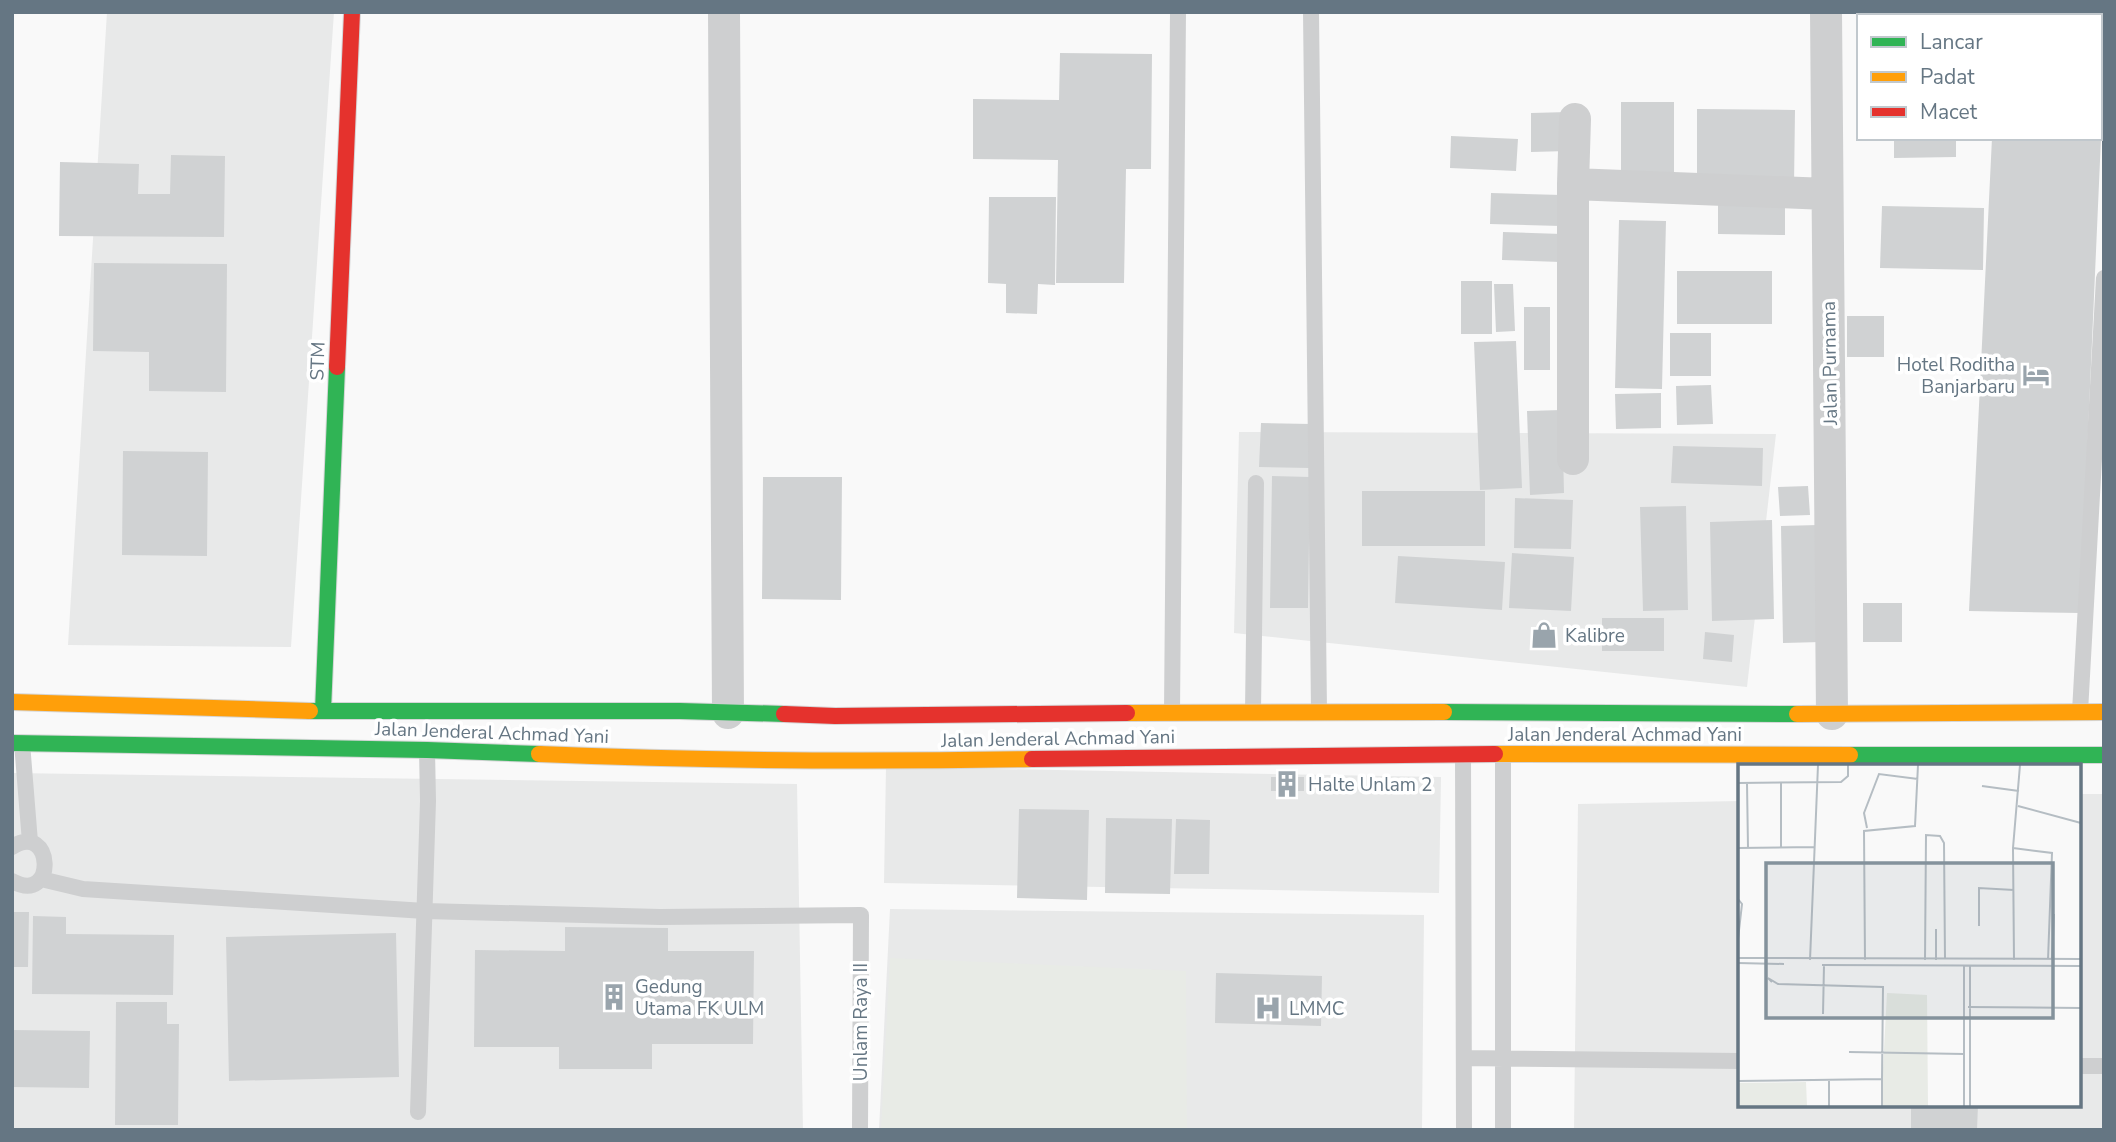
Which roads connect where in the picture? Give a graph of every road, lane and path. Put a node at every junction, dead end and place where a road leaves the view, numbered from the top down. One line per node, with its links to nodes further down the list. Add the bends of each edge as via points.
1 (352, 12): 13 (main road, STM)
2 (724, 12): 19 (street)
3 (1178, 12): 16 (lane)
4 (1311, 12): 15 (lane)
5 (1826, 12): 8 (street, Jalan Purnama)
6 (1575, 119): 7 (street)
7 (1573, 184): 8 (street); 10 (street)
8 (1827, 194): 20 (street, Jalan Purnama)
9 (2104, 278): 17 (lane)
10 (1573, 459)
11 (1256, 483): 14 (lane)
12 (12, 702): 13 (main road, Jalan Jenderal Achmad Yani)
13 (323, 711): 19 (main road, Jalan Jenderal Achmad Yani, via 680,717)
14 (1253, 711): 15 (main road, Jalan Jenderal Achmad Yani); 16 (main road, Jalan Jenderal Achmad Yani)
15 (1319, 711): 20 (main road, Jalan Jenderal Achmad Yani)
16 (1172, 712): 21 (main road, Jalan Jenderal Achmad Yani)
17 (2080, 712): 18 (main road, Jalan Jenderal Achmad Yani); 20 (main road, Jalan Jenderal Achmad Yani)
18 (2104, 712)
19 (728, 713): 21 (main road, Jalan Jenderal Achmad Yani)
20 (1832, 714)
21 (835, 727): 27 (main road)
22 (17, 743): 23 (main road, Jalan Jenderal Achmad Yani); 28 (lane)
23 (427, 750): 27 (main road, Jalan Jenderal Achmad Yani, via 678,753); 32 (lane)
24 (1463, 754): 25 (main road, Jalan Jenderal Achmad Yani); 27 (main road, Jalan Jenderal Achmad Yani); 33 (lane)
25 (1503, 754): 26 (main road, Jalan Jenderal Achmad Yani); 34 (lane)
26 (2104, 755)
27 (833, 762)
28 (30, 842): 29 (lane); 30 (lane, via 46,858)
29 (12, 847)
30 (41, 879): 31 (lane, via 20,885); 32 (lane, via 83,890)
31 (12, 881)
32 (425, 911): 38 (lane); 39 (lane, Unlam Raya II, via 660,917 861,915)
33 (1464, 1058): 34 (lane); 40 (lane)
34 (1504, 1058): 35 (lane); 41 (lane)
35 (1738, 1061)
36 (2081, 1066): 37 (lane)
37 (2104, 1066)
38 (418, 1112)
39 (860, 1130)
40 (1464, 1130)
41 (1503, 1130)

